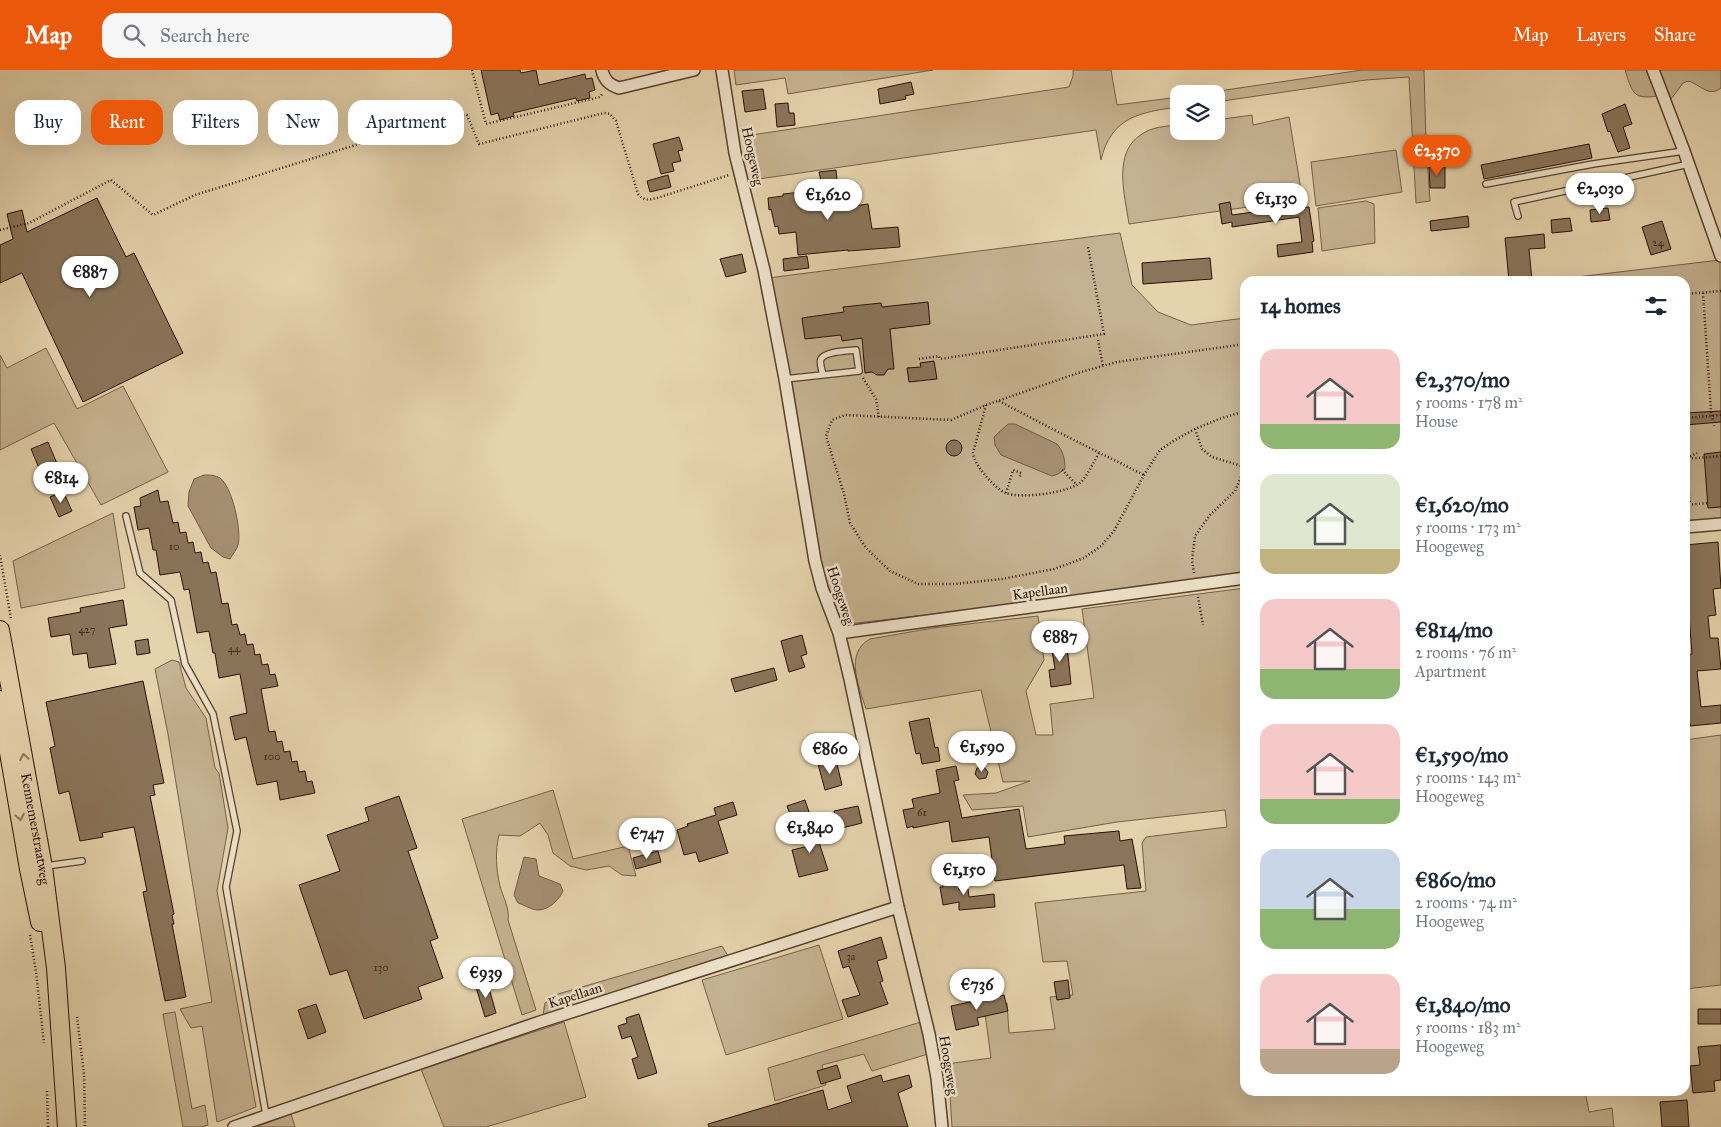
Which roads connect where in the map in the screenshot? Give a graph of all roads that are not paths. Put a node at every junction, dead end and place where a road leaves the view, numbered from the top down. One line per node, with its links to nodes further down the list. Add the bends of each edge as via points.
1 (602, 70): 2 (street, via 611,86 619,88)
2 (694, 70)
3 (722, 70): 11 (street, Hoogeweg, via 735,153 764,270)
4 (1653, 70): 5 (street)
5 (1684, 151): 6 (street); 7 (lane)
6 (1689, 164): 8 (lane, via 1514,202); 9 (street)
7 (1486, 184)
8 (1518, 216)
9 (1721, 256)
10 (823, 375): 10 (lane, via 859,371 856,350 826,354 820,361); 11 (lane)
11 (784, 379): 17 (street, Hoogeweg, via 815,562)
12 (126, 516): 22 (lane, via 140,573 170,600 185,664 214,714 237,831 226,886)
13 (1721, 524): 14 (street)
14 (1690, 527)
15 (1240, 579): 17 (street, Kapellaan)
16 (0, 630): 20 (main road, Kennemerstraatweg, one-way to 16)
17 (839, 633): 21 (street, Hoogeweg)
18 (0, 700): 20 (main road, Kennemerstraatweg, one-way to 20)
19 (82, 861): 20 (lane)
20 (36, 868): 23 (main road, Kennemerstraatweg, via 56,968)
21 (898, 907): 22 (street, Kapellaan, via 540,1022); 25 (street, Hoogeweg, via 930,1043)
22 (266, 1115): 24 (street, Kapellaan)
23 (67, 1127)
24 (234, 1127)
25 (942, 1127)

